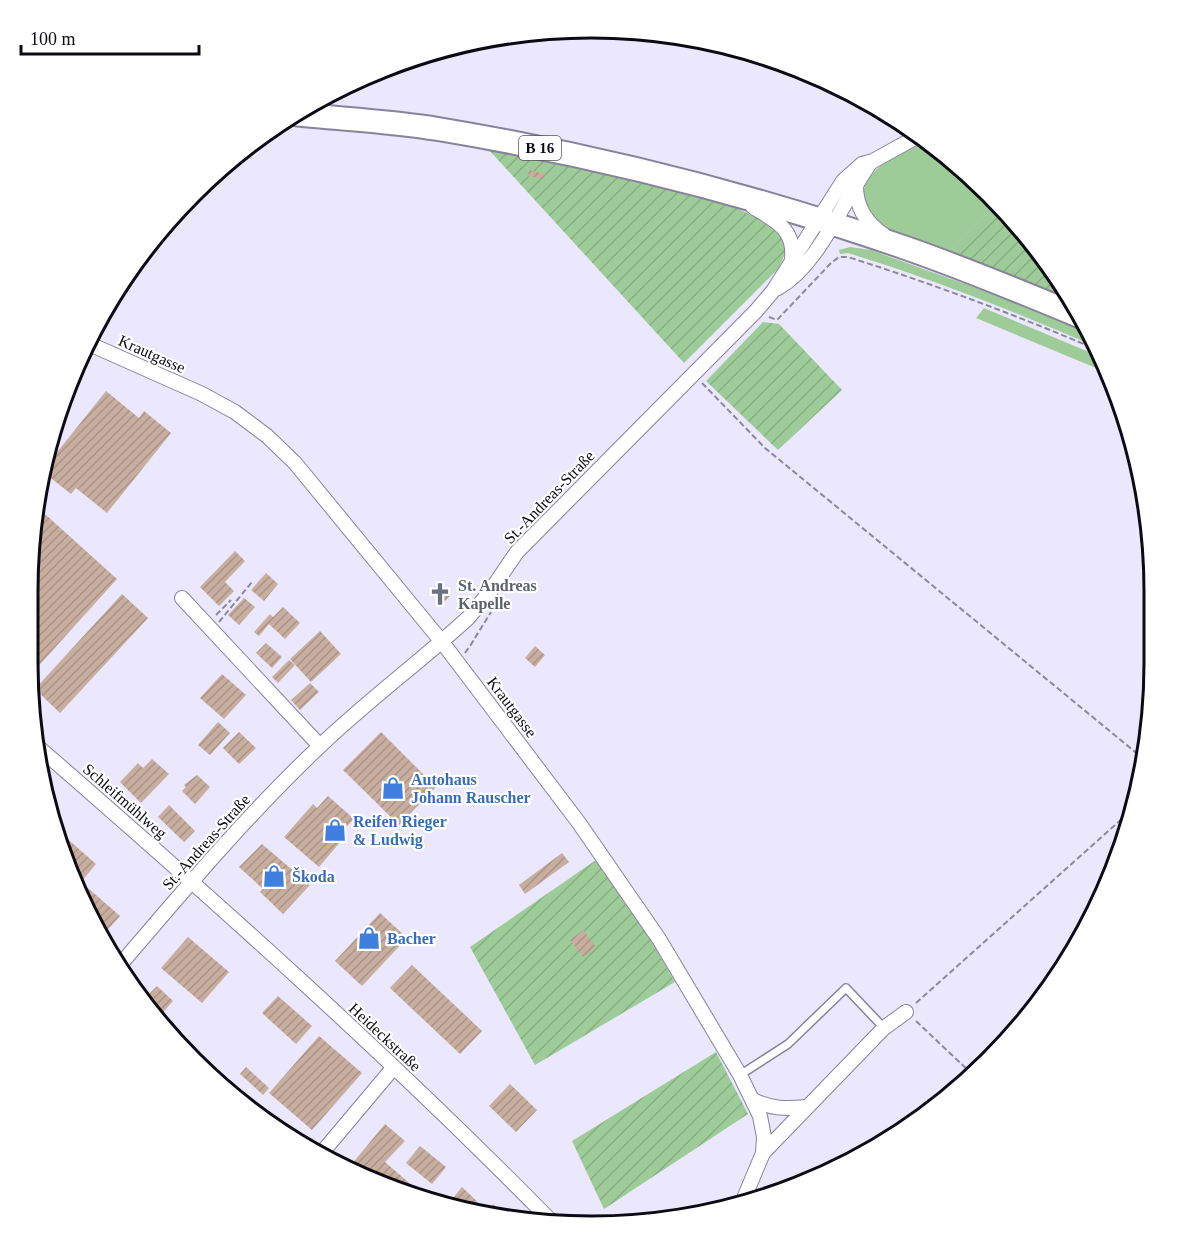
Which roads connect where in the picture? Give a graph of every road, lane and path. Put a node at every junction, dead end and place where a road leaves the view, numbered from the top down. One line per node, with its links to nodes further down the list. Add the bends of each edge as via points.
1 (308, 116): 5 (main road, B 16, via 436,129 562,152)
2 (912, 140): 3 (street)
3 (873, 161): 4 (street); 6 (street, via 862,164 843,181)
4 (856, 186): 6 (street); 7 (street, via 860,211 881,234)
5 (734, 195): 6 (main road, B 16); 8 (street, via 783,227 792,243)
6 (825, 221): 7 (main road, B 16); 8 (street); 9 (street, via 817,249 787,282)
7 (904, 247): 11 (main road, B 16)
8 (792, 260): 9 (street)
9 (773, 291): 10 (street, St.-Andreas-Straße)
10 (756, 311): 13 (path, via 777,320 831,263 848,257 927,282); 14 (street, St.-Andreas-Straße)
11 (1068, 312)
12 (95, 346): 20 (street, Krautgasse, via 202,394 267,436 295,463)
13 (1087, 346)
14 (694, 374): 20 (street, St.-Andreas-Straße, via 517,552 468,618); 24 (path, via 765,448)
15 (252, 582): 19 (path)
16 (182, 598): 19 (street)
17 (231, 600): 19 (path)
18 (494, 608): 21 (path)
19 (210, 627): 22 (street)
20 (442, 642): 21 (street, Krautgasse); 22 (street, St.-Andreas-Straße)
21 (456, 661): 32 (street, Krautgasse, via 579,823 653,929)
22 (320, 746): 26 (street, St.-Andreas-Straße)
23 (45, 753): 26 (street, Schleifmühlweg)
24 (1137, 753)
25 (1122, 819): 28 (path)
26 (192, 881): 27 (street, St.-Andreas-Straße); 30 (street, Heideckstraße)
27 (125, 960)
28 (906, 1012): 29 (street); 31 (path)
29 (884, 1028): 32 (lane, via 846,988 788,1044); 34 (street)
30 (394, 1067): 35 (street); 38 (street, Heideckstraße)
31 (966, 1068)
32 (740, 1075): 33 (street, Krautgasse)
33 (753, 1100): 34 (street, via 769,1107); 36 (street, Krautgasse, via 764,1137)
34 (807, 1107): 36 (street)
35 (326, 1148)
36 (763, 1153): 37 (street, Krautgasse)
37 (746, 1193)
38 (542, 1213)

